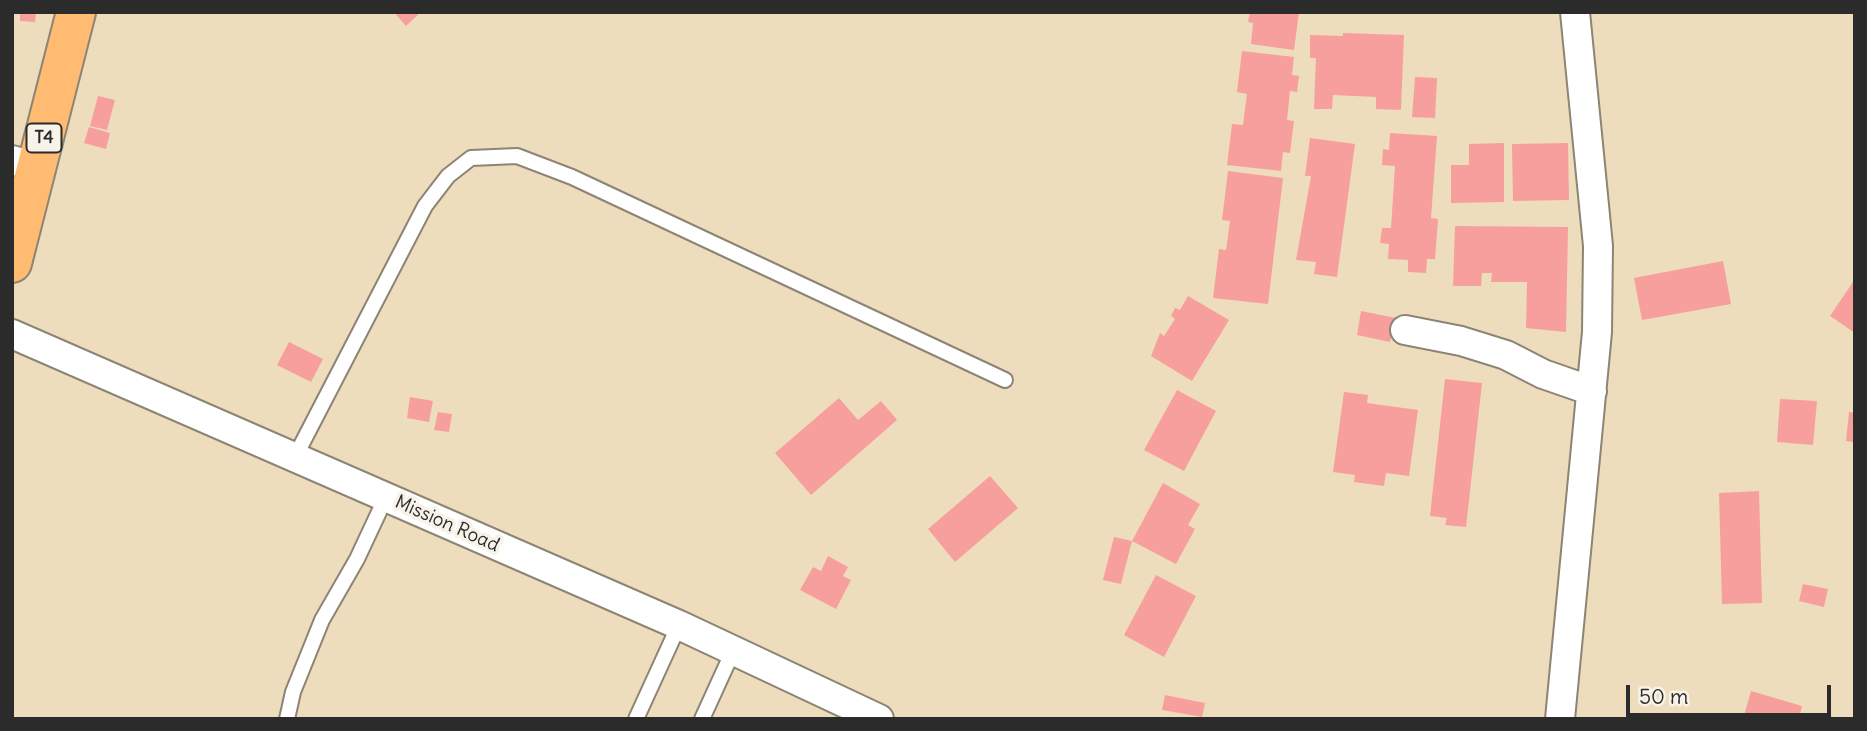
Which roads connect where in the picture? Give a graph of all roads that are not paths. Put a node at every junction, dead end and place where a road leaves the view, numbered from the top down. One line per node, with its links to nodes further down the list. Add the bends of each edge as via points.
1 (76, 12): 3 (highway, T4)
2 (1575, 12): 8 (street, via 1598,246)
3 (22, 179): 4 (highway, T4)
4 (12, 263)
5 (1405, 330): 8 (street, via 1506,355)
6 (12, 334): 9 (street, Mission Road)
7 (1005, 380): 9 (lane, via 572,177 517,156 471,158 447,176 425,206)
8 (1592, 391): 17 (street)
9 (295, 457): 10 (street, Mission Road)
10 (386, 497): 11 (street, Mission Road); 13 (lane, via 321,620 293,692)
11 (678, 625): 12 (street, Mission Road); 14 (lane)
12 (733, 651): 15 (lane); 16 (street, Mission Road)
13 (288, 719)
14 (636, 719)
15 (702, 719)
16 (879, 719)
17 (1560, 719)

